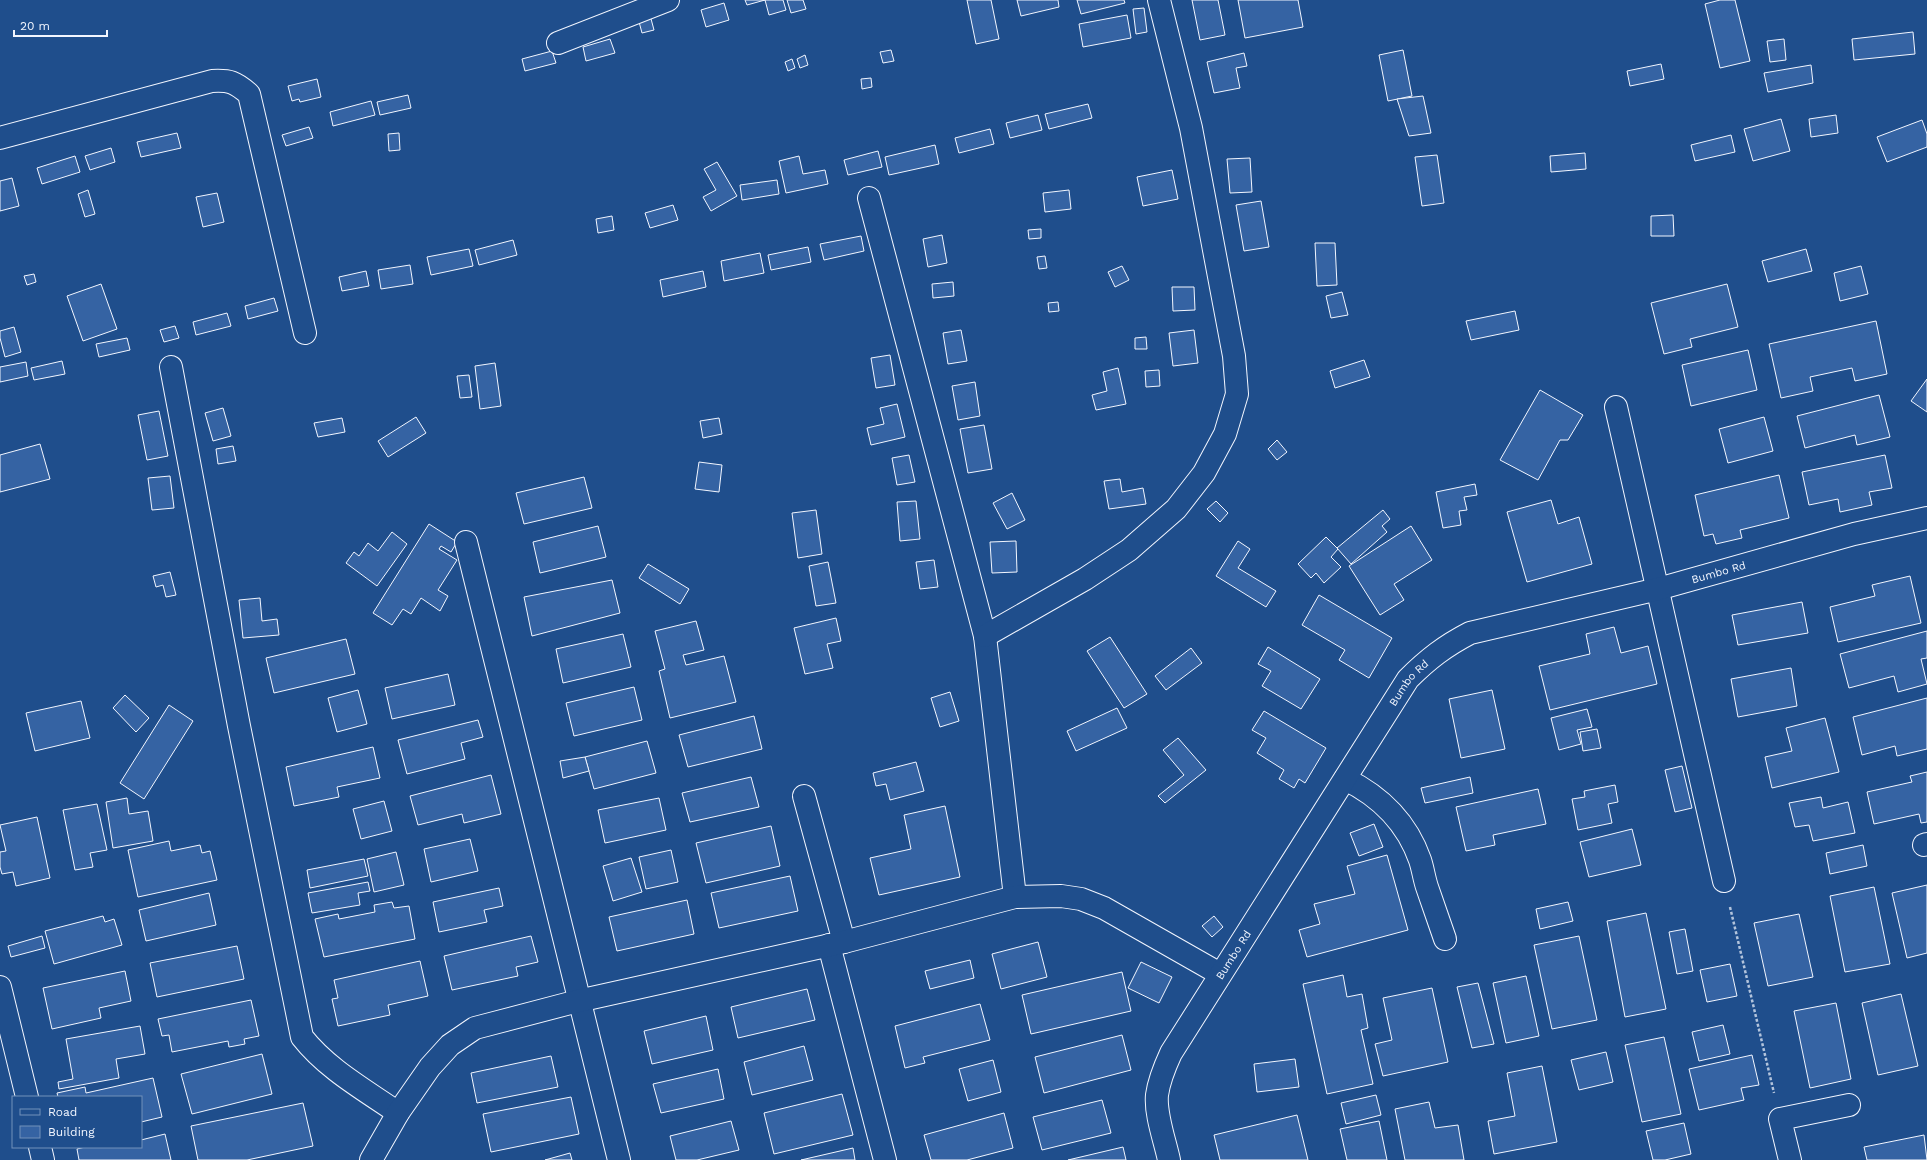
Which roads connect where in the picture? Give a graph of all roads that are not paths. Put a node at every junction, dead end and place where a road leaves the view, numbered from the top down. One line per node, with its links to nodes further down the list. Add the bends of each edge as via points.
1 (668, 0): 3 (street)
2 (1159, 0): 12 (street, via 1191,128 1234,356 1237,394 1225,434 1208,467 1176,509 1129,550)
3 (558, 43)
4 (0, 138): 6 (street, via 212,81 226,80 237,84 249,94)
5 (869, 198): 12 (street)
6 (305, 333)
7 (171, 367): 24 (street, via 239,726 302,1037 329,1065)
8 (1616, 406): 11 (street)
9 (1927, 518): 11 (street, Bumbo Rd, via 1854,534)
10 (466, 542): 21 (street)
11 (1658, 589): 13 (street, Bumbo Rd, via 1470,633 1446,646 1408,679); 15 (street)
12 (985, 636): 16 (street)
13 (1345, 779): 17 (street, via 1364,788 1389,808 1408,834 1420,860); 19 (street, Bumbo Rd)
14 (804, 796): 18 (street)
15 (1724, 881)
16 (1015, 897): 18 (street); 19 (street, via 1061,896 1082,899 1104,908)
17 (1445, 939)
18 (836, 943): 21 (street); 29 (street)
19 (1220, 974): 30 (street, Bumbo Rd, via 1171,1053 1163,1072 1157,1096)
20 (0, 987): 22 (street)
21 (578, 1001): 24 (street, via 475,1028 450,1045); 28 (street)
22 (28, 1096)
23 (1849, 1104): 31 (street, via 1780,1119)
24 (398, 1113): 27 (street)
25 (40, 1148): 26 (street)
26 (43, 1160)
27 (370, 1160)
28 (618, 1160)
29 (885, 1160)
30 (1169, 1160)
31 (1790, 1160)

